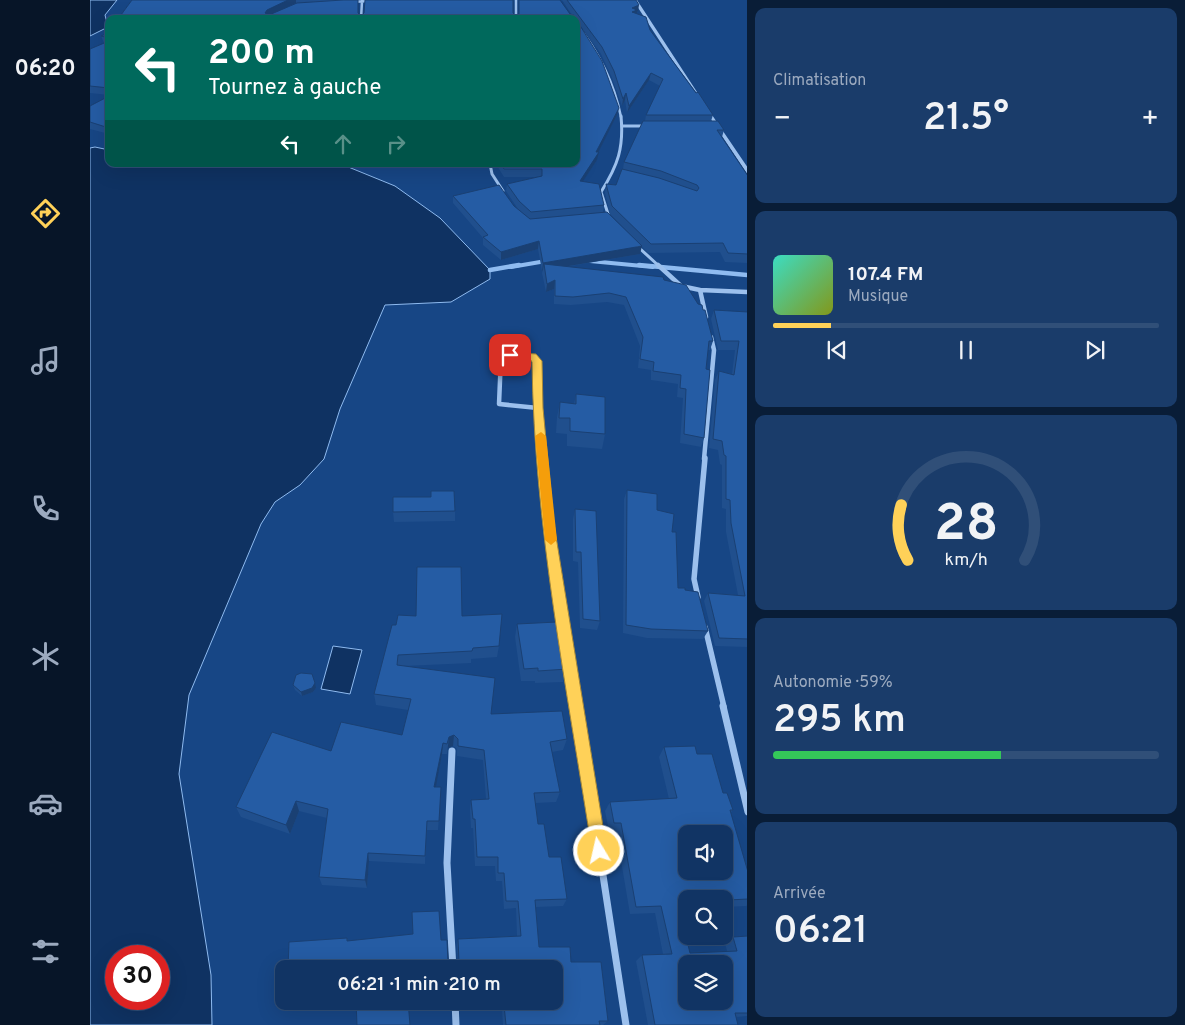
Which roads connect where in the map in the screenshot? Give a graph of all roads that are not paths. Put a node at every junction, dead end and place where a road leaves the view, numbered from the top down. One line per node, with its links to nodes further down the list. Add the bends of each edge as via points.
1 (516, 0): 7 (street)
2 (635, 0): 12 (street)
3 (362, 1): 4 (street); 5 (street); 6 (street)
4 (371, 1)
5 (344, 3)
6 (361, 15)
7 (516, 15)
8 (580, 28): 9 (street, via 605,65)
9 (622, 126): 10 (street); 16 (street, via 621,152 614,172 601,192)
10 (650, 126)
11 (707, 126): 12 (street)
12 (716, 126): 14 (street)
13 (491, 167): 15 (street)
14 (747, 172)
15 (506, 196)
16 (608, 216): 17 (street); 18 (street)
17 (598, 217)
18 (613, 222)
19 (630, 240): 20 (street, via 681,286)
20 (700, 290): 21 (street); 22 (street)
21 (747, 292)
22 (708, 324)
23 (710, 333): 25 (street, via 714,350 694,579)
24 (538, 408): 24 (street, via 498,404 501,358 505,355 536,358); 32 (street, via 549,524)
25 (701, 608)
26 (703, 618): 28 (street)
27 (452, 751): 29 (street, via 447,863)
28 (747, 808)
29 (452, 960)
30 (455, 1010): 31 (street)
31 (456, 1025)
32 (626, 1025)

